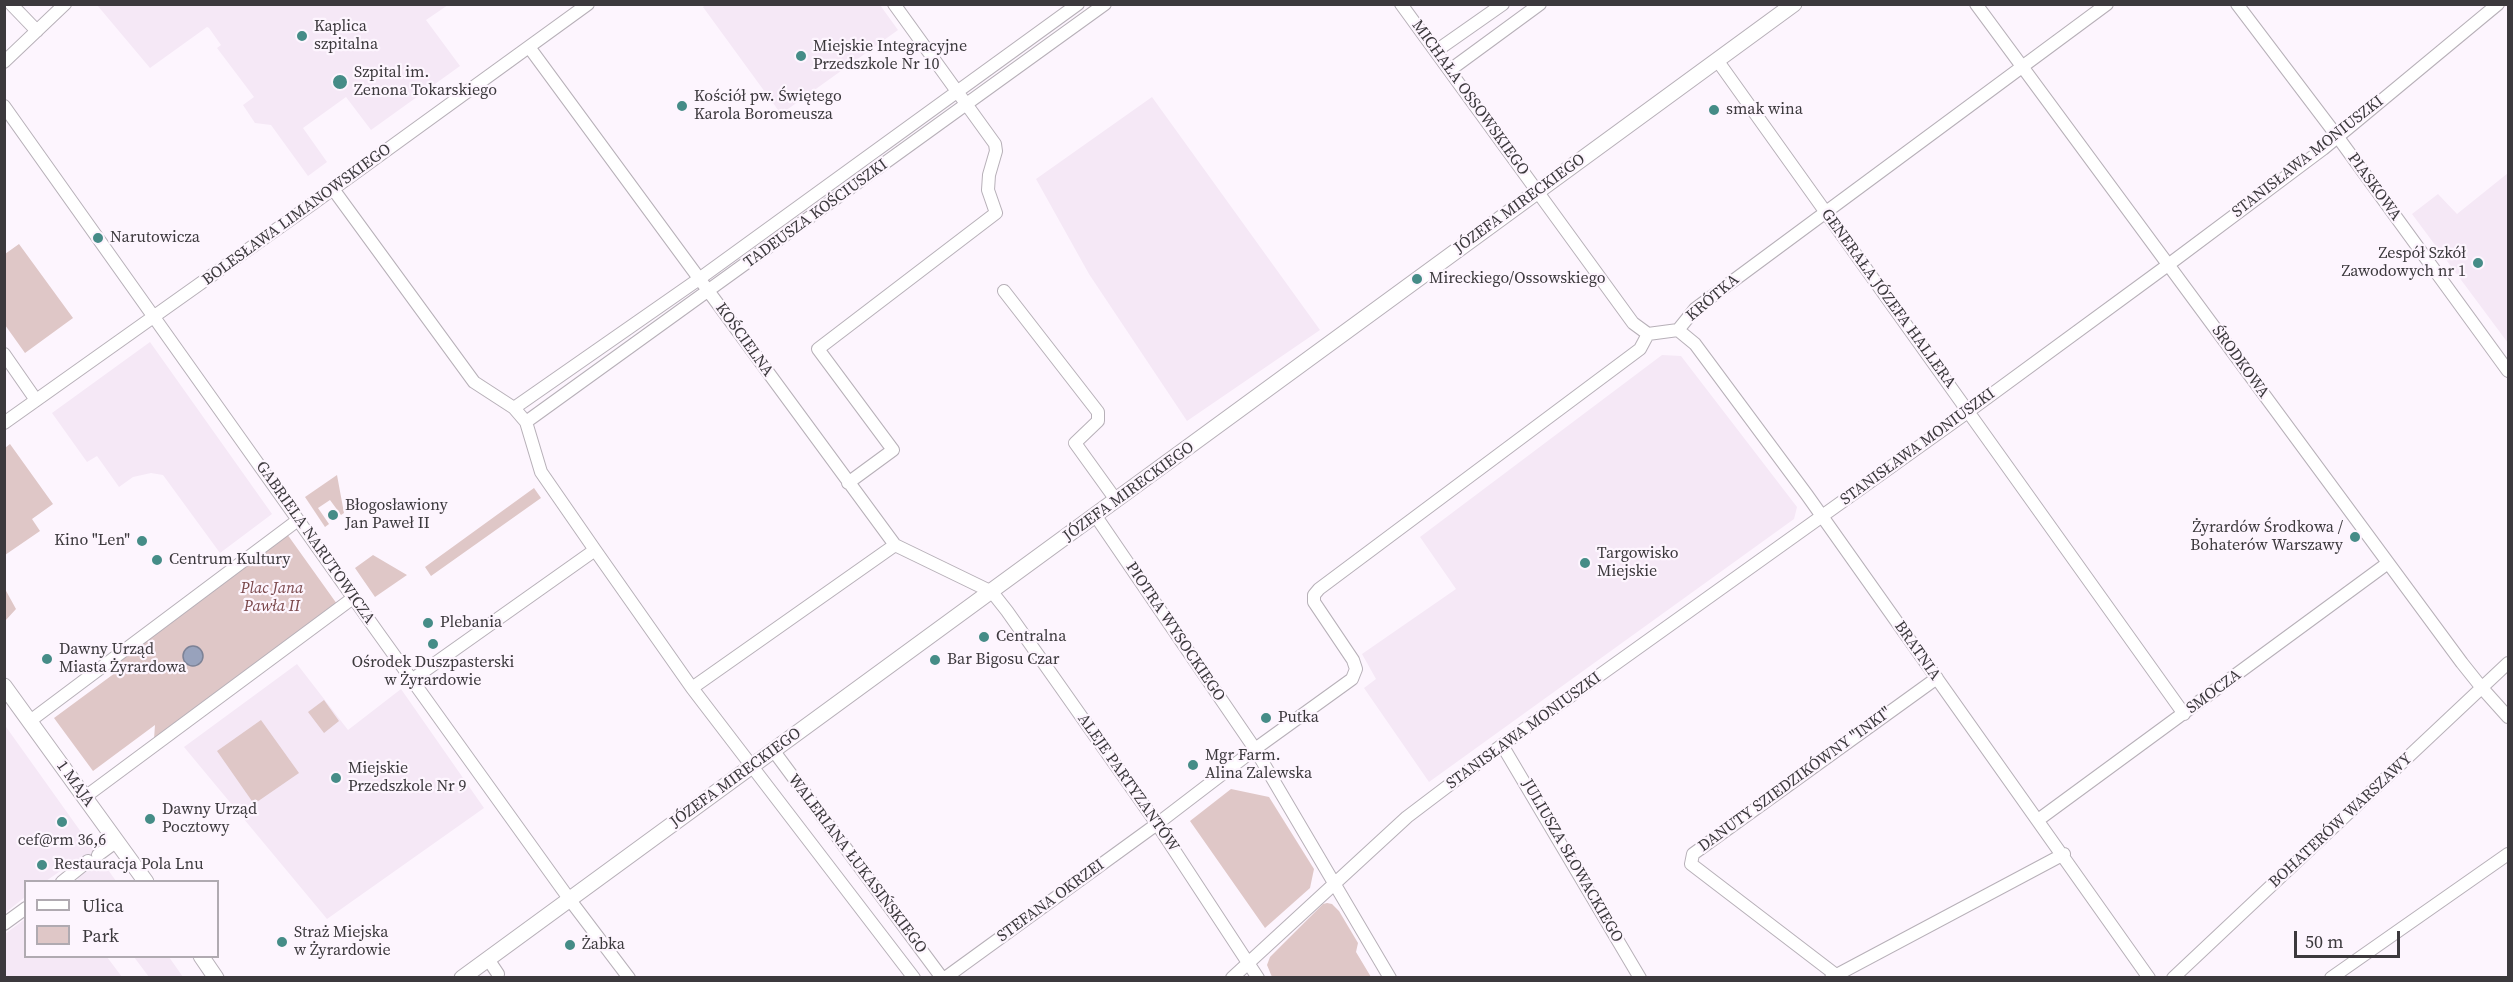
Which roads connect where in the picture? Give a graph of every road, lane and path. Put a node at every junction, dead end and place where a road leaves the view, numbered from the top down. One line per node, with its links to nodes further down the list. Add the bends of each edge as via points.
1 (11, 4): 15 (street)
2 (64, 4): 15 (street)
3 (588, 4): 16 (street, BOLESŁAWA LIMANOWSKIEGO)
4 (894, 4): 22 (street)
5 (1078, 4): 22 (street, TADEUSZA KOŚCIUSZKI)
6 (1105, 4): 23 (street, TADEUSZA KOŚCIUSZKI)
7 (1401, 4): 17 (street, MICHAŁA OSSOWSKIEGO)
8 (1503, 4): 17 (street)
9 (1540, 4): 21 (street)
10 (1794, 4): 18 (street, JÓZEFA MIRECKIEGO)
11 (1976, 4): 20 (street, ŚRODKOWA)
12 (2107, 4): 20 (street, KRÓTKA)
13 (2237, 4): 25 (street, PIASKOWA)
14 (2498, 4): 25 (street, STANISŁAWA MONIUSZKI)
15 (37, 30): 19 (street)
16 (529, 47): 26 (street, BOLESŁAWA LIMANOWSKIEGO); 30 (street, KOŚCIELNA)
17 (1436, 51): 21 (street, MICHAŁA OSSOWSKIEGO)
18 (1717, 60): 27 (street, JÓZEFA MIRECKIEGO); 28 (street, GENERAŁA JÓZEFA HALLERA)
19 (4, 62)
20 (2022, 67): 28 (street, KRÓTKA); 29 (street, ŚRODKOWA)
21 (1450, 70): 27 (street, MICHAŁA OSSOWSKIEGO)
22 (957, 92): 23 (street); 30 (street, TADEUSZA KOŚCIUSZKI)
23 (967, 104): 32 (street, TADEUSZA KOŚCIUSZKI); 43 (street, via 995,144 988,190 996,213 818,349 893,450)
24 (4, 106): 33 (street, GABRIELA NARUTOWICZA)
25 (2337, 136): 29 (street, STANISŁAWA MONIUSZKI); 37 (street, PIASKOWA)
26 (333, 189): 33 (street, BOLESŁAWA LIMANOWSKIEGO); 39 (street, via 474,382)
27 (1538, 191): 35 (street, MICHAŁA OSSOWSKIEGO, via 1633,323); 44 (street, JÓZEFA MIRECKIEGO)
28 (1824, 212): 34 (street, KRÓTKA, via 1695,309); 40 (street, GENERAŁA JÓZEFA HALLERA)
29 (2168, 265): 40 (street, STANISŁAWA MONIUSZKI); 50 (street, ŚRODKOWA)
30 (699, 279): 32 (street, KOŚCIELNA); 39 (street, TADEUSZA KOŚCIUSZKI)
31 (1004, 291): 44 (street, via 1098,412 1098,421 1075,443)
32 (709, 292): 42 (street, TADEUSZA KOŚCIUSZKI); 43 (street, KOŚCIELNA)
33 (154, 318): 38 (street, BOLESŁAWA LIMANOWSKIEGO); 47 (street, GABRIELA NARUTOWICZA)
34 (1678, 330): 35 (street, KRÓTKA); 46 (street, BRATNIA, via 1695,344)
35 (1648, 334): 63 (street, via 1640,349 1319,589 1314,602 1353,660 1356,669 1352,680)
36 (4, 354): 38 (street)
37 (2508, 371)
38 (36, 400): 41 (street, BOLESŁAWA LIMANOWSKIEGO)
39 (514, 408): 42 (street)
40 (1970, 411): 46 (street, STANISŁAWA MONIUSZKI); 59 (street, GENERAŁA JÓZEFA HALLERA)
41 (4, 423)
42 (526, 423): 49 (street, WALERIANA ŁUKASIŃSKIEGO, via 541,472)
43 (848, 483): 48 (street, KOŚCIELNA)
44 (1116, 500): 45 (street, JÓZEFA MIRECKIEGO)
45 (1095, 515): 51 (street, JÓZEFA MIRECKIEGO); 63 (street, PIOTRA WYSOCKIEGO)
46 (1821, 517): 54 (street, BRATNIA); 62 (street, STANISŁAWA MONIUSZKI)
47 (298, 520): 52 (street, GABRIELA NARUTOWICZA); 61 (street)
48 (895, 545): 51 (street, KOŚCIELNA); 57 (street)
49 (595, 550): 55 (street); 57 (street, WALERIANA ŁUKASIŃSKIEGO)
50 (2388, 562): 58 (street, ŚRODKOWA); 59 (street, SMOCZA)
51 (992, 592): 64 (street, JÓZEFA MIRECKIEGO); 68 (street, ALEJE PARTYZANTÓW)
52 (353, 597): 55 (street, GABRIELA NARUTOWICZA); 66 (street)
53 (2508, 663): 58 (street, BOHATERÓW WARSZAWY)
54 (1936, 678): 67 (street, BRATNIA); 82 (street, DANUTY SZIEDZIKÓWNY "INKI", via 1693,854 1691,864)
55 (412, 680): 75 (street, GABRIELA NARUTOWICZA)
56 (4, 686): 61 (street, 1 MAJA)
57 (693, 688): 65 (street, WALERIANA ŁUKASIŃSKIEGO)
58 (2482, 688): 60 (street, ŚRODKOWA); 93 (street, BOHATERÓW WARSZAWY)
59 (2184, 714): 67 (street, SMOCZA)
60 (2508, 717)
61 (30, 721): 66 (street, 1 MAJA)
62 (1502, 745): 74 (street, STANISŁAWA MONIUSZKI, via 1407,817); 91 (street, JULIUSZA SŁOWACKIEGO)
63 (1255, 749): 68 (street); 74 (street, PIOTRA WYSOCKIEGO)
64 (773, 750): 65 (street, JÓZEFA MIRECKIEGO); 87 (street, WALERIANA ŁUKASIŃSKIEGO)
65 (752, 765): 75 (street, JÓZEFA MIRECKIEGO); 86 (street, WALERIANA ŁUKASIŃSKIEGO)
66 (85, 797): 69 (street, 1 MAJA)
67 (2038, 820): 70 (street, BRATNIA)
68 (1157, 824): 80 (street, ALEJE PARTYZANTÓW); 87 (street, STEFANA OKRZEI)
69 (117, 841): 72 (street); 73 (street, 1 MAJA)
70 (2064, 854): 82 (street); 92 (street, BRATNIA)
71 (2508, 854): 94 (street)
72 (65, 880)
73 (145, 880)
74 (1334, 883): 80 (street, STANISŁAWA MONIUSZKI); 90 (street, PIOTRA WYSOCKIEGO)
75 (570, 900): 79 (street, JÓZEFA MIRECKIEGO); 85 (street, GABRIELA NARUTOWICZA)
76 (24, 909): 77 (street)
77 (4, 924)
78 (202, 958): 83 (street)
79 (488, 959): 81 (street); 84 (street, JÓZEFA MIRECKIEGO)
80 (1249, 962): 88 (street, STANISŁAWA MONIUSZKI); 89 (street, ALEJE PARTYZANTÓW)
81 (498, 974)
82 (1833, 976)
83 (216, 978)
84 (462, 978)
85 (629, 978)
86 (914, 978)
87 (944, 978)
88 (1232, 978)
89 (1258, 978)
90 (1389, 978)
91 (1640, 978)
92 (2149, 978)
93 (2173, 978)
94 (2331, 978)

